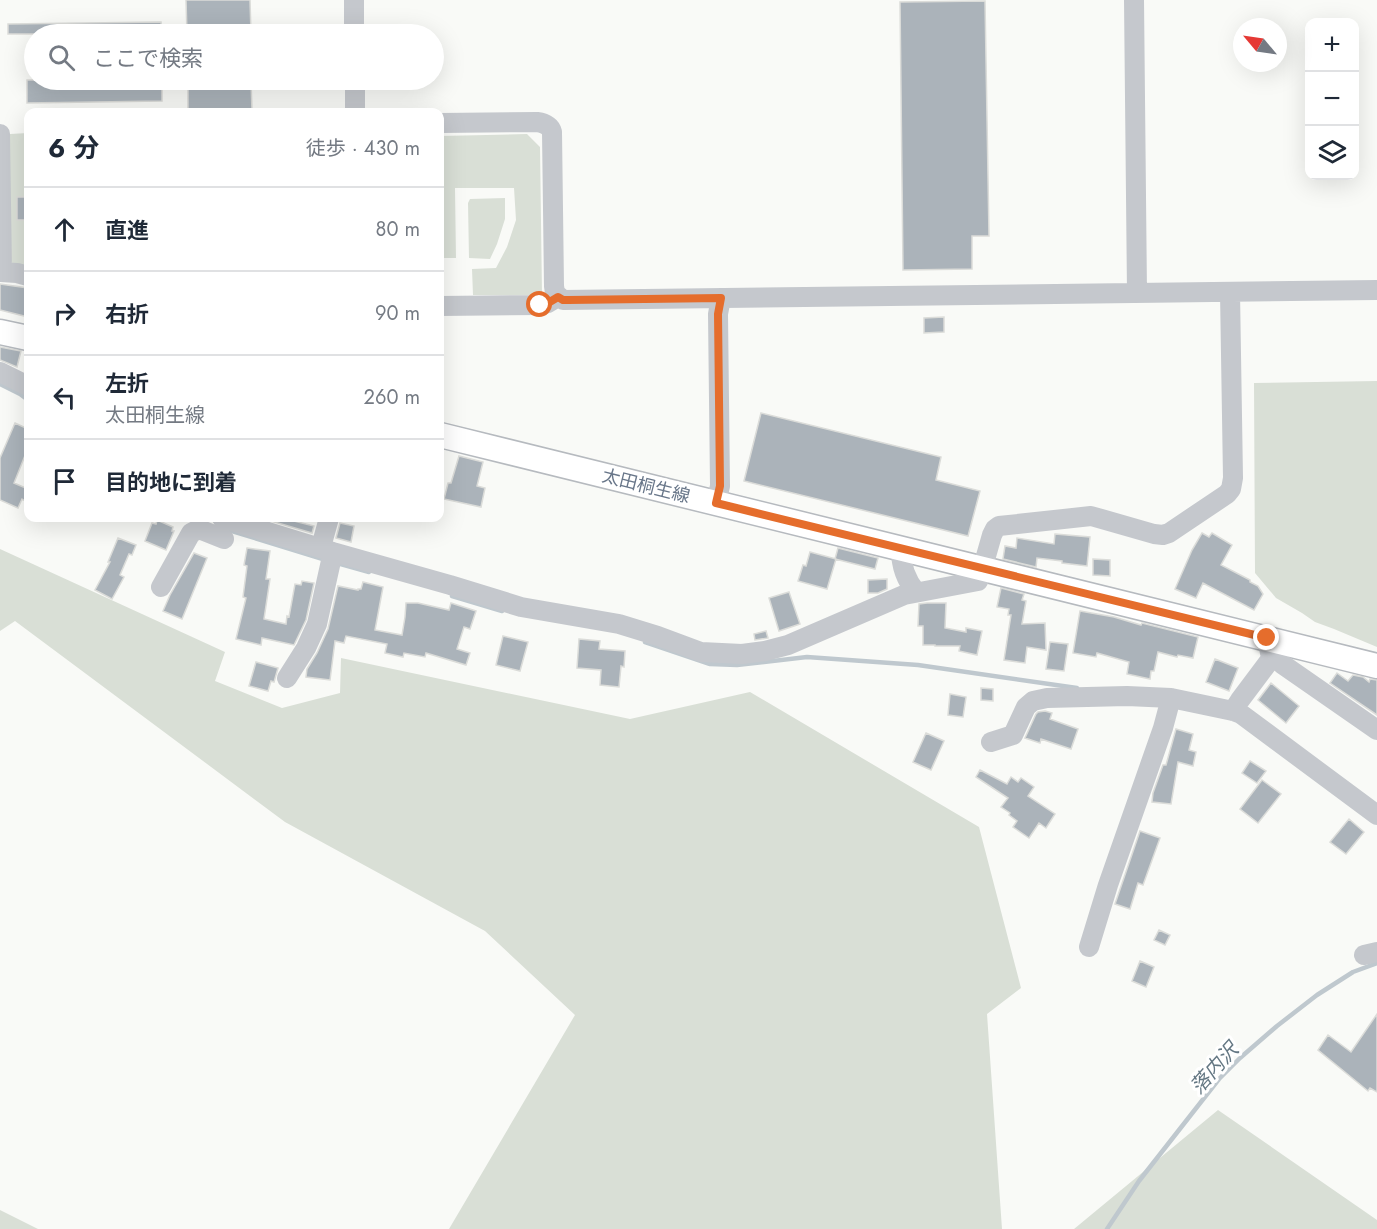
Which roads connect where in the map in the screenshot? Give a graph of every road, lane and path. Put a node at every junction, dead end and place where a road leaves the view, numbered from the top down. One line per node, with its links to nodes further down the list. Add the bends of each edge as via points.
1 (354, 0): 3 (street)
2 (1134, 0): 13 (street)
3 (354, 24)
4 (355, 90): 5 (street)
5 (355, 108)
6 (444, 123): 14 (street, via 537,122 550,128 554,286)
7 (0, 134): 8 (street)
8 (0, 142): 9 (street)
9 (1, 272): 10 (street)
10 (24, 275)
11 (1377, 290): 12 (street)
12 (1230, 292): 13 (street); 29 (street, via 1233,478 1227,494 1163,535 1091,516 999,526 992,535)
13 (1137, 293): 15 (street)
14 (558, 297): 15 (street); 16 (street, via 540,305)
15 (721, 298): 22 (street, via 720,486)
16 (444, 306)
17 (0, 332): 18 (main road)
18 (24, 337)
19 (0, 372): 20 (street)
20 (24, 384)
21 (444, 436): 22 (main road, 太田桐生線)
22 (716, 503): 27 (main road, 太田桐生線)
23 (233, 522): 28 (street)
24 (329, 522): 28 (street)
25 (202, 523): 26 (street); 30 (street, via 191,533)
26 (224, 539)
27 (901, 550): 29 (main road, 太田桐生線); 31 (street, via 908,582)
28 (329, 556): 31 (street, via 450,585 521,607 619,624 701,652 742,654 788,645); 34 (street, via 316,624)
29 (982, 568): 31 (street, via 978,581); 32 (main road, 太田桐生線)
30 (161, 587)
31 (916, 592)
32 (1270, 647): 33 (main road, 太田桐生線); 36 (street); 37 (street, via 1282,664)
33 (1377, 666)
34 (287, 678)
35 (1171, 698): 36 (street); 38 (street, via 1036,700 1026,707 1013,735); 40 (street)
36 (1236, 706): 39 (street, via 1241,714)
37 (1377, 730)
38 (991, 742)
39 (1377, 815)
40 (1089, 947)

